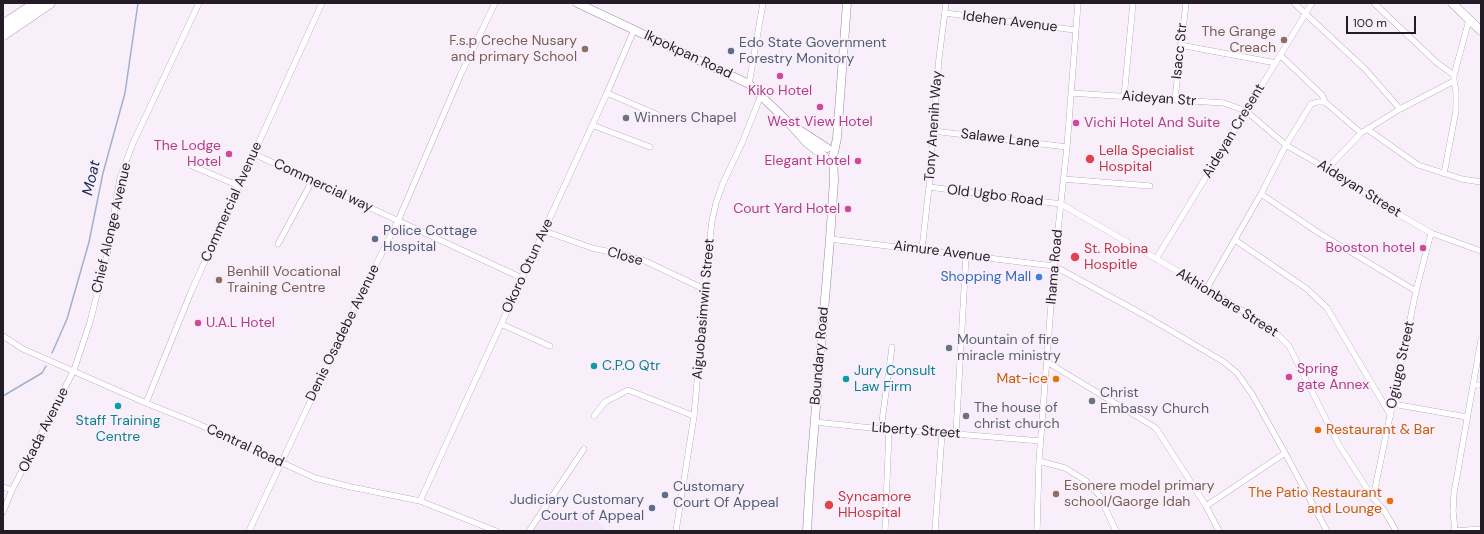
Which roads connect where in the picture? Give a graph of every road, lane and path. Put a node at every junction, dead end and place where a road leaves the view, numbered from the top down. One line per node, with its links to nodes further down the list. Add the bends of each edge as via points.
1 (36, 3): 20 (highway)
2 (50, 3): 24 (highway)
3 (199, 3): 81 (street, Chief Alonge Avenue, via 133,143 120,178 107,256 90,322)
4 (322, 3): 48 (street, Commercial Avenue)
5 (495, 3): 60 (street, Denis Osadebe Avenue, via 460,76)
6 (576, 3): 21 (street, Ikpokpan Road)
7 (763, 3): 30 (street)
8 (847, 3): 47 (street, Boundary Road, via 838,138)
9 (946, 3): 17 (street, Tony Anenih Way)
10 (1078, 3): 22 (street, Ihama Road)
11 (1133, 3): 34 (street)
12 (1186, 3): 25 (street, Isacc Str)
13 (1294, 3): 18 (street)
14 (1312, 3): 18 (street, Aideyan Cresent)
15 (1374, 3): 28 (street, via 1436,62)
16 (1452, 3): 19 (street)
17 (945, 13): 22 (street, Idehen Avenue); 42 (street, Tony Anenih Way)
18 (1306, 13): 26 (street, Aideyan Cresent); 37 (street, via 1365,69)
19 (1469, 20): 23 (street); 28 (street)
20 (3, 25)
21 (634, 30): 30 (street, Ikpokpan Road); 31 (street, Okoro Otun Ave)
22 (1075, 30): 32 (street, Ihama Road)
23 (1481, 31)
24 (3, 35)
25 (1180, 45): 27 (street); 35 (street, Isacc Str)
26 (1281, 56): 27 (street, Aideyan Cresent); 36 (street, via 1322,95)
27 (1276, 63): 38 (street, Aideyan Cresent)
28 (1454, 75): 29 (street)
29 (1454, 81): 37 (street); 51 (street, via 1456,110)
30 (749, 84): 33 (street, Ikpokpan Road)
31 (607, 93): 39 (street); 40 (street, Okoro Otun Ave)
32 (1071, 93): 34 (street, Aideyan Str); 46 (street, Ihama Road)
33 (761, 95): 47 (street, Ikpokpan Road, via 807,143); 73 (street, Aiguobasimwin Street, via 716,202)
34 (1124, 97): 35 (street, Aideyan Str)
35 (1175, 99): 38 (street, Aideyan Str, via 1224,103)
36 (1325, 102): 43 (street); 44 (street, via 1312,104)
37 (1400, 109): 41 (street)
38 (1246, 111): 44 (street, Aideyan Street); 69 (street, Aideyan Cresent)
39 (658, 115)
40 (592, 125): 45 (street); 61 (street, Okoro Otun Ave)
41 (1367, 129): 43 (street); 51 (street, via 1418,165)
42 (933, 131): 46 (street, Salawe Lane); 57 (street, Tony Anenih Way)
43 (1361, 133): 50 (street)
44 (1286, 145): 50 (street, Aideyan Street); 58 (street)
45 (650, 147)
46 (1067, 148): 52 (street, Ihama Road)
47 (829, 153): 63 (street, Boundary Road, via 834,180)
48 (254, 154): 53 (street, Commercial way); 55 (street, Commercial Avenue)
49 (190, 165): 55 (street)
50 (1327, 168): 62 (street, Aideyan Street)
51 (1444, 174): 54 (street)
52 (1063, 179): 56 (street); 59 (street, Ihama Road)
53 (312, 181): 60 (street, Commercial way); 65 (street)
54 (1481, 182)
55 (239, 186): 85 (street, Commercial Avenue, via 176,326)
56 (1150, 186)
57 (929, 187): 59 (street, Old Ugbo Road); 66 (street, Tony Anenih Way)
58 (1261, 194): 64 (street); 74 (street, via 1319,233)
59 (1061, 204): 69 (street, Akhionbare Street); 70 (street, Ihama Road)
60 (398, 221): 71 (street, Commercial way); 100 (street, Denis Osadebe Avenue)
61 (544, 231): 71 (street, Okoro Otun Ave); 73 (street, Close, via 592,248 645,262)
62 (1431, 233): 67 (street, Aideyan Street); 74 (street, Ogiugo Street)
63 (830, 239): 66 (street, Aimure Avenue); 91 (street, Boundary Road)
64 (1234, 240): 72 (street); 89 (street, via 1307,289 1327,308)
65 (278, 244)
66 (922, 250): 68 (street, Aimure Avenue)
67 (1481, 251)
68 (966, 255): 70 (street, Aimure Avenue); 95 (street)
69 (1156, 259): 72 (street, Akhionbare Street)
70 (1054, 266): 80 (street, Ihama Road); 98 (street, via 1144,315 1231,367 1252,394)
71 (522, 278): 75 (street, Okoro Otun Ave)
72 (1207, 288): 103 (street, Akhionbare Street, via 1273,330 1289,346 1339,445)
73 (704, 289): 88 (street, Aiguobasimwin Street)
74 (1416, 291): 86 (street, Ogiugo Street)
75 (501, 324): 78 (street); 104 (street, Okoro Otun Ave)
76 (3, 336): 81 (street, Central Road, via 23,349)
77 (1481, 340): 82 (street)
78 (550, 346)
79 (892, 347): 92 (street)
80 (1047, 362): 96 (street, Ihama Road); 105 (street, via 1156,428)
81 (74, 370): 85 (street, Central Road); 102 (street, Okada Avenue)
82 (1478, 370): 83 (street)
83 (1473, 385): 84 (street); 90 (street)
84 (1481, 385)
85 (146, 403): 100 (street, Central Road)
86 (1393, 404): 89 (street, Ogiugo Street); 90 (street)
87 (594, 416): 88 (street, via 605,402 628,390)
88 (694, 416): 111 (street, Aiguobasimwin Street)
89 (1391, 416): 103 (street, Ogiugo Street)
90 (1468, 417): 120 (street, via 1454,494)
91 (815, 422): 92 (street, Liberty Street); 112 (street, Boundary Road)
92 (881, 429): 93 (street, Liberty Street)
93 (889, 430): 94 (street, Liberty Street); 113 (street)
94 (942, 433): 95 (street, Liberty Street); 114 (street)
95 (956, 434): 96 (street, Liberty Street)
96 (1040, 441): 99 (street, Ihama Road)
97 (584, 449): 110 (street)
98 (1285, 453): 105 (street); 118 (street)
99 (1039, 461): 115 (street, Ihama Road); 116 (street, via 1064,468 1086,481 1099,495)
100 (282, 463): 104 (street, Central Road, via 315,478); 108 (street, Denis Osadebe Avenue)
101 (3, 487): 102 (street)
102 (12, 490): 106 (street, Okada Avenue)
103 (1373, 498): 119 (street, Akhionbare Street, via 1384,510)
104 (420, 501): 109 (street, Central Road)
105 (1206, 506): 117 (street)
106 (3, 512)
107 (1481, 529): 120 (street)
108 (249, 531)
109 (496, 531)
110 (529, 531)
111 (676, 531)
112 (807, 531)
113 (885, 531)
114 (935, 531)
115 (1037, 531)
116 (1116, 531)
117 (1219, 531)
118 (1327, 531)
119 (1396, 531)
120 (1455, 531)

